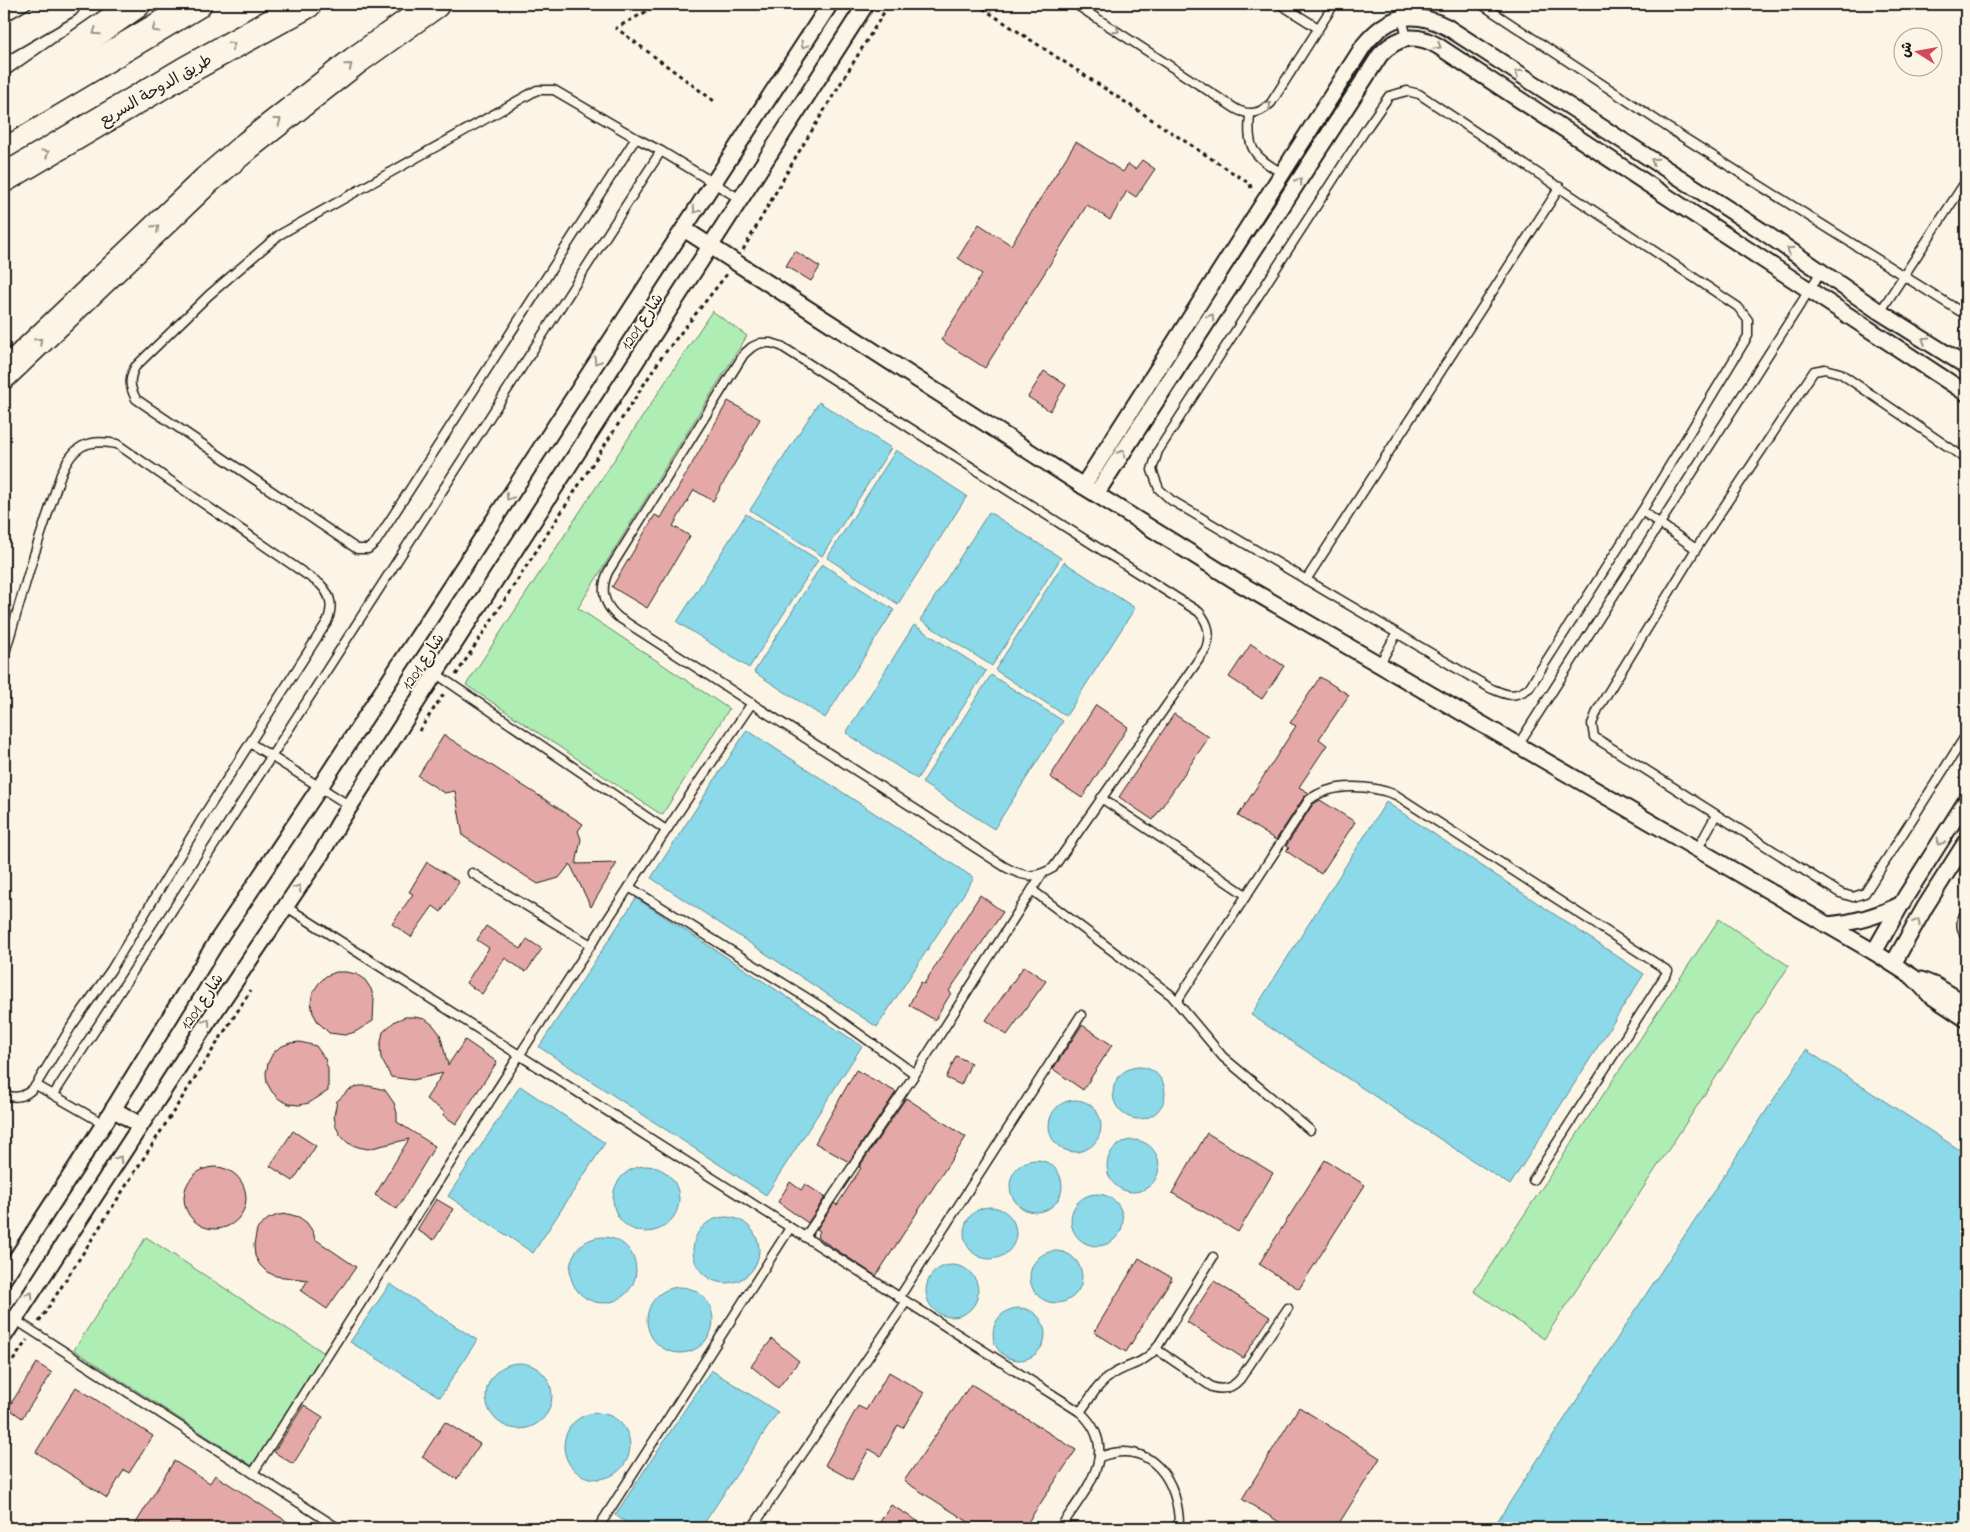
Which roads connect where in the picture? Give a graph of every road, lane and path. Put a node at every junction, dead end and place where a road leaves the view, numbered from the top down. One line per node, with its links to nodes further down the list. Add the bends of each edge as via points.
1 (15, 4): 16 (path)
2 (66, 4): 20 (highway)
3 (136, 4): 21 (highway, one-way to 21)
4 (197, 4): 24 (highway, one-way to 24)
5 (307, 4): 28 (highway, طريق الدوحة السريع, one-way to 5, via 187,70)
6 (435, 4): 43 (highway, one-way to 6, via 200,186 355,61)
7 (660, 4): 22 (path, via 616,28)
8 (830, 4): 30 (street, شارع 1201, one-way to 30)
9 (866, 4): 33 (street, شارع 1201)
10 (889, 4): 36 (path)
11 (976, 4): 32 (path, via 1250,184)
12 (1075, 4): 23 (lane, one-way to 23, via 1236,109)
13 (1280, 4): 18 (lane)
14 (1334, 4): 18 (lane)
15 (1481, 4): 38 (lane, via 1670,129)
16 (4, 11)
17 (1402, 11): 19 (lane); 27 (street, via 1374,32 1364,45); 37 (street, one-way to 17, via 1447,27)
18 (1318, 28): 23 (lane, one-way to 18, via 1271,103)
19 (1407, 38): 39 (street, one-way to 39, via 1429,40); 47 (street, one-way to 19, via 1380,55 1387,47)
20 (4, 40)
21 (4, 96)
22 (714, 101)
23 (1250, 114): 27 (lane, via 1252,149 1263,162)
24 (4, 120)
25 (636, 138): 25 (lane, via 376,542 368,549 357,549 136,399 130,388 130,377 135,367 209,295 279,235 536,90 554,90); 26 (lane)
26 (661, 151): 30 (lane); 62 (lane)
27 (1282, 173): 46 (street)
28 (4, 178)
29 (1966, 181): 38 (lane)
30 (714, 183): 33 (lane); 34 (street, شارع 1201, one-way to 34)
31 (1560, 187): 48 (lane, via 1738,307 1748,320 1748,336); 51 (lane); 51 (lane, via 1419,94 1407,91 1389,96 1158,450 1152,470 1159,489 1171,500)
32 (1252, 193)
33 (740, 199): 35 (street, شارع 1201)
34 (684, 229): 35 (street); 63 (street, شارع 1201, one-way to 63)
35 (711, 246): 36 (street); 55 (street, شارع 1201)
36 (736, 262): 46 (street); 56 (path, via 661,358)
37 (1821, 272): 39 (lane); 40 (street)
38 (1905, 276): 40 (lane); 41 (lane)
39 (1810, 291): 44 (street); 49 (lane)
40 (1880, 312): 42 (street, one-way to 40)
41 (1966, 315)
42 (1966, 366)
43 (4, 374)
44 (1966, 393)
45 (1966, 458): 50 (lane, via 1840,373 1814,371)
46 (1083, 486): 47 (street)
47 (1096, 494): 54 (street)
48 (1642, 512): 49 (lane); 52 (lane, via 1529,688 1519,695 1507,695 1490,688)
49 (1660, 523): 50 (lane); 61 (lane)
50 (1696, 549): 67 (lane, via 1592,724 1594,737)
51 (1306, 580): 52 (lane)
52 (1398, 634): 54 (lane)
53 (4, 656): 60 (lane, via 32,558 67,461 76,450 89,443 117,444 320,584 331,601 327,622)
54 (1379, 665): 61 (street)
55 (435, 673): 56 (lane); 66 (street, شارع 1201)
56 (450, 684): 59 (path); 68 (lane)
57 (752, 703): 64 (lane, via 618,617 605,602 602,591 608,572 744,354 761,343 772,343 1199,612 1206,620 1209,639 1206,649); 68 (lane); 72 (lane, via 1005,867 1029,876)
58 (1966, 735): 67 (lane, via 1865,893 1853,897 1840,894)
59 (415, 739)
60 (250, 744): 62 (lane); 92 (lane)
61 (1518, 745): 70 (street)
62 (272, 757): 63 (lane); 93 (lane)
63 (320, 787): 66 (lane); 95 (street, شارع 1201, via 222,933)
64 (1101, 798): 72 (lane, via 1052,868); 75 (lane)
65 (1966, 801): 76 (street, one-way to 76)
66 (350, 806): 77 (street, شارع 1201, one-way to 66)
67 (1716, 815): 70 (lane)
68 (666, 830): 73 (lane)
69 (1966, 842): 83 (street, one-way to 69)
70 (1698, 850): 79 (street)
71 (472, 873): 81 (lane)
72 (1042, 874): 74 (lane)
73 (630, 887): 81 (lane); 91 (lane, via 823,1008)
74 (1032, 890): 86 (lane); 91 (lane)
75 (1246, 895): 86 (lane); 99 (lane, via 1316,794 1334,789 1376,789 1405,800 1668,971)
76 (1902, 904): 79 (street, via 1866,919); 82 (street)
77 (285, 906): 90 (lane); 97 (street, شارع 1201, one-way to 77)
78 (1966, 911): 80 (lane, via 1961,920 1961,930)
79 (1828, 925): 82 (street)
80 (1966, 938)
81 (591, 945): 90 (lane)
82 (1874, 952): 83 (street)
83 (1893, 964): 84 (street)
84 (1913, 978): 87 (street, via 1936,986); 89 (street, via 1930,995)
85 (252, 988): 107 (path)
86 (1177, 1001): 98 (lane, via 1222,1057)
87 (1966, 1004)
88 (1081, 1015): 104 (lane)
89 (1966, 1019)
90 (519, 1055): 100 (lane); 113 (lane)
91 (915, 1074): 101 (lane)
92 (36, 1085): 93 (lane); 94 (lane, via 22,1097)
93 (54, 1094): 96 (lane)
94 (4, 1095)
95 (113, 1109): 96 (street, شارع 1201); 97 (street)
96 (104, 1124): 103 (street, شارع 1201)
97 (140, 1125): 106 (street, شارع 1201, one-way to 97)
98 (1310, 1130)
99 (1533, 1180)
100 (790, 1228): 101 (lane); 115 (lane)
101 (805, 1237): 104 (lane)
102 (1214, 1257): 109 (lane)
103 (4, 1278)
104 (903, 1300): 111 (lane); 116 (lane)
105 (1288, 1308): 109 (lane, via 1240,1379 1231,1387 1212,1387)
106 (14, 1319): 107 (lane); 108 (street, شارع 1201)
107 (33, 1331): 110 (path); 113 (lane)
108 (4, 1336)
109 (1156, 1348): 111 (lane, via 1146,1359 1106,1379)
110 (4, 1374)
111 (1080, 1412): 112 (lane, via 1095,1431)
112 (1100, 1457): 117 (lane, via 1089,1484); 118 (lane, via 1130,1452 1156,1464 1174,1494)
113 (253, 1473): 114 (lane)
114 (338, 1528)
115 (598, 1528)
116 (752, 1528)
117 (1060, 1528)
118 (1179, 1528)

